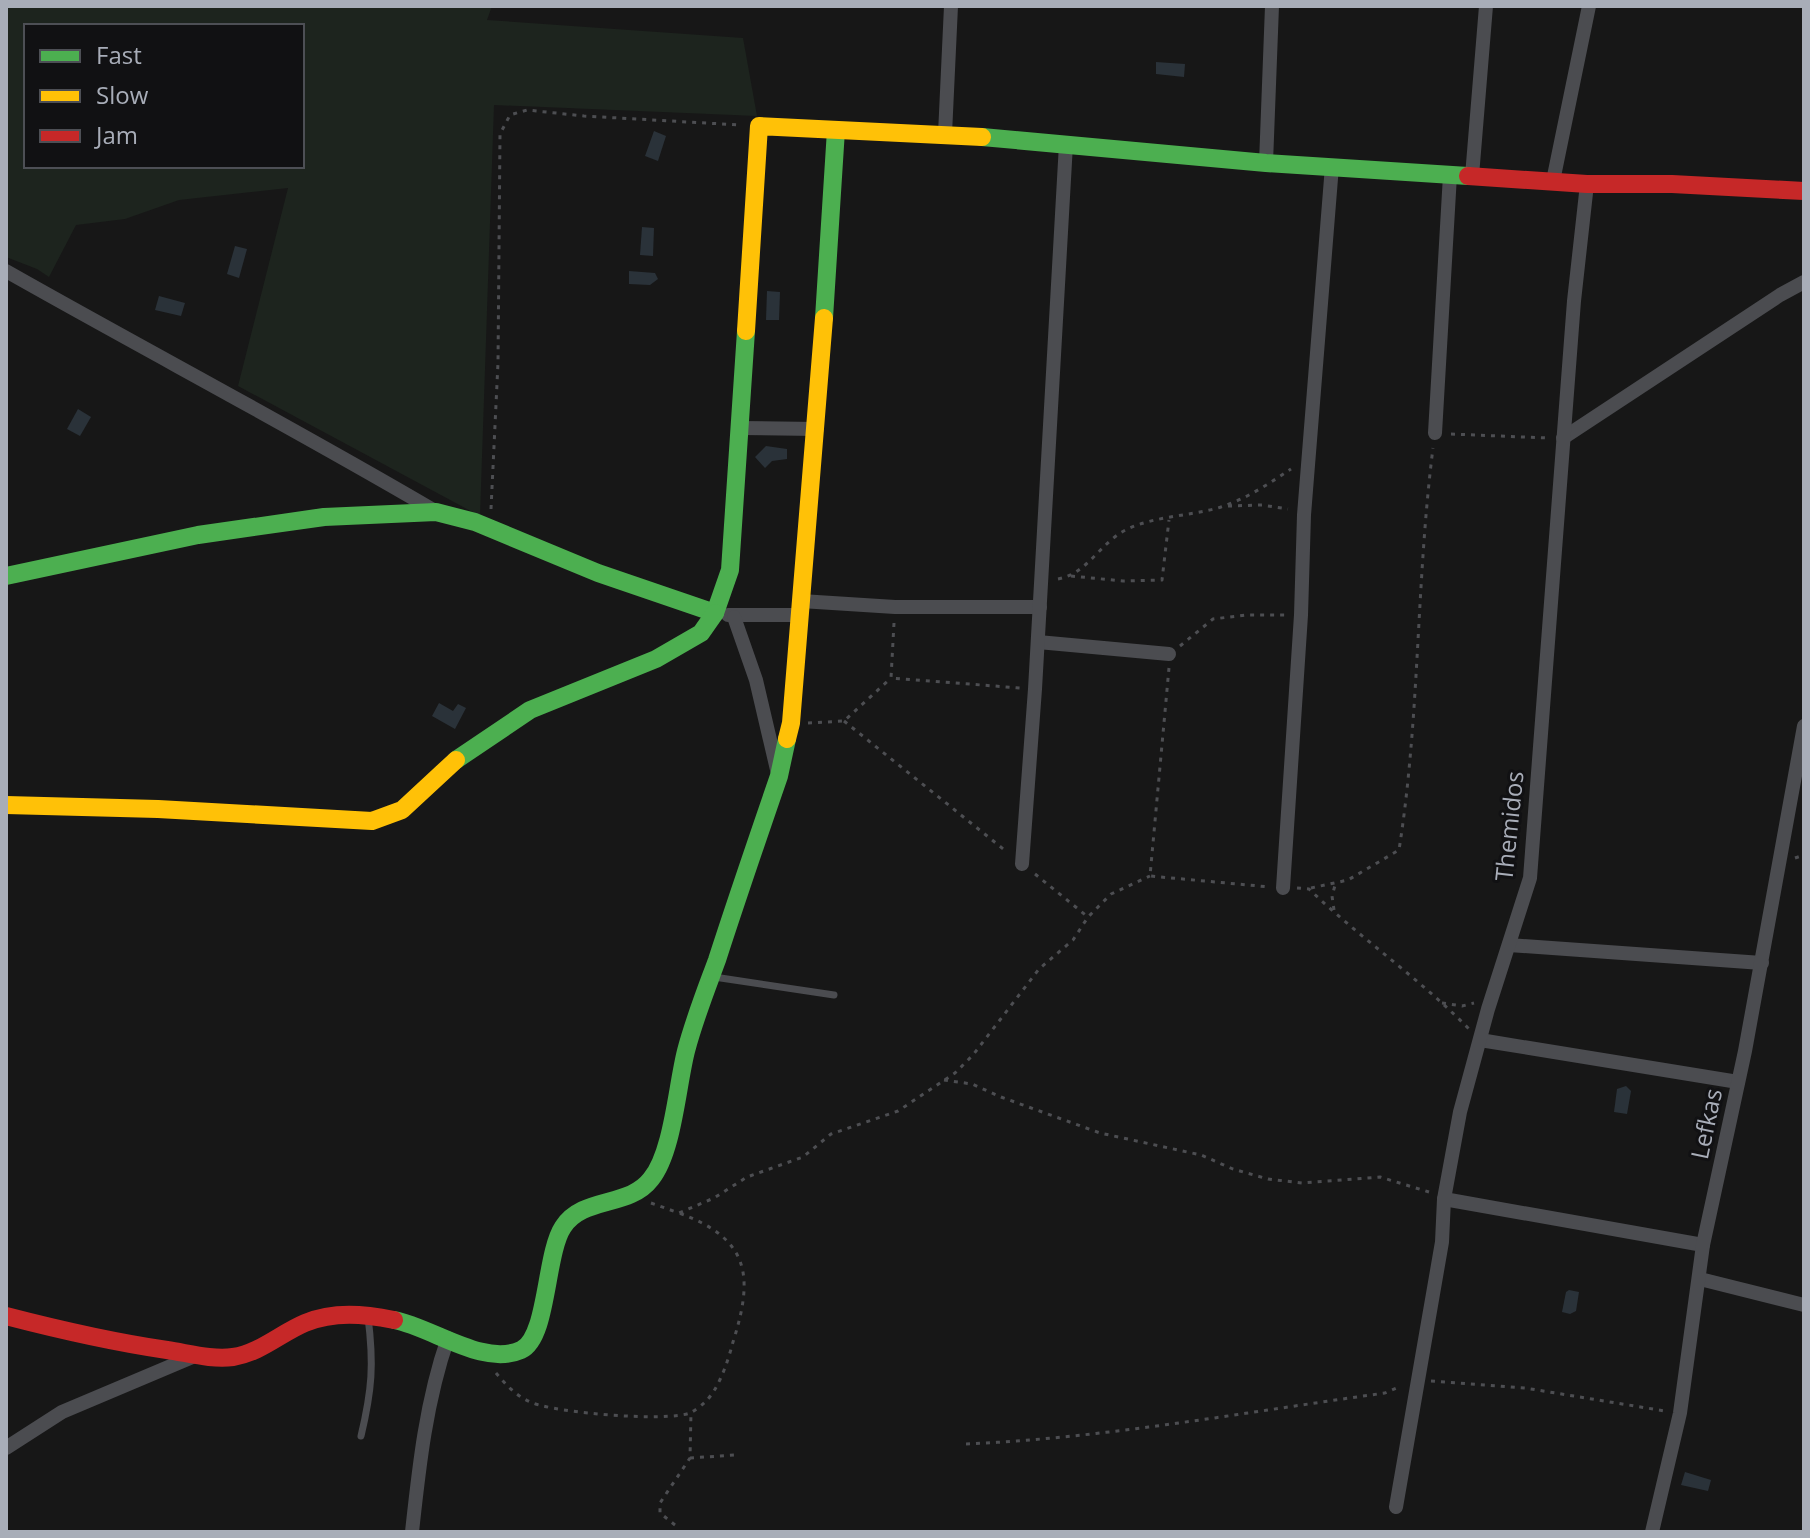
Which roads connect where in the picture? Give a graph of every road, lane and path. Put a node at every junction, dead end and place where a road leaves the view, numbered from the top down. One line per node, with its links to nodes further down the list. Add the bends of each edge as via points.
1 (951, 6): 7 (street)
2 (1272, 6): 9 (street)
3 (1486, 6): 12 (street)
4 (1589, 6): 13 (street)
5 (759, 126): 6 (street); 18 (street); 27 (path, via 527,110 510,115 500,134)
6 (836, 130): 7 (street); 19 (street)
7 (945, 134): 8 (street)
8 (1066, 144): 9 (street); 30 (street)
9 (1266, 163): 10 (street)
10 (1332, 166): 11 (street); 22 (street)
11 (1450, 175): 12 (street); 20 (street)
12 (1472, 176): 13 (street)
13 (1553, 181): 14 (street)
14 (1587, 184): 15 (street); 21 (street, Themidos)
15 (1804, 191)
16 (6, 271): 24 (street)
17 (1804, 282): 21 (street)
18 (738, 428): 19 (street); 34 (street, via 730,570)
19 (817, 429): 33 (street)
20 (1435, 433): 21 (path); 48 (path, via 1399,850)
21 (1563, 438): 53 (street, Themidos, via 1530,878)
22 (1308, 458): 23 (path); 25 (street)
23 (1224, 506): 25 (path, via 1262,505); 26 (path)
24 (436, 512): 27 (street); 28 (street, via 324,517 198,535)
25 (1304, 515): 35 (street)
26 (1169, 519): 29 (path, via 1136,525 1115,536); 29 (path, via 1162,580)
27 (490, 529): 34 (street)
28 (6, 576)
29 (1071, 576): 30 (path)
30 (1041, 582): 32 (street)
31 (895, 607): 32 (street); 33 (street); 39 (path)
32 (1040, 607): 37 (street)
33 (800, 608): 36 (street); 42 (street)
34 (715, 613): 36 (street); 45 (street, via 701,633 656,659 530,710 462,755 402,810 372,821)
35 (1301, 615): 38 (path, via 1213,619); 49 (street)
36 (734, 617): 44 (street, via 756,680)
37 (1038, 642): 38 (street); 40 (street)
38 (1169, 654): 47 (path)
39 (891, 678): 40 (path); 41 (path)
40 (1035, 689): 46 (street)
41 (844, 721): 42 (path); 46 (path)
42 (791, 723): 44 (street)
43 (1804, 726): 54 (street, Lefkas)
44 (779, 776): 55 (street)
45 (6, 805)
46 (1022, 864): 52 (path)
47 (1150, 876): 49 (path); 52 (path, via 1111,894)
48 (1336, 882): 50 (path); 51 (path)
49 (1283, 888): 50 (path)
50 (1309, 889): 51 (path)
51 (1334, 913): 58 (path)
52 (1088, 917): 60 (path, via 1073,940 1039,969 973,1055)
53 (1509, 945): 54 (street); 56 (street, Themidos)
54 (1762, 963): 61 (street, Lefkas)
55 (711, 976): 57 (lane); 62 (street, via 686,1050 663,1158 651,1180)
56 (1496, 989): 58 (path, via 1478,1002); 59 (street, Themidos)
57 (834, 995)
58 (1442, 1003): 59 (path)
59 (1480, 1040): 61 (street); 63 (street, Themidos)
60 (944, 1080): 63 (path, via 972,1084 1100,1133 1201,1155 1268,1179 1302,1183 1380,1177); 64 (path, via 898,1111 831,1134 803,1157 747,1177)
61 (1738, 1082): 65 (street, Lefkas)
62 (632, 1196): 64 (path); 71 (street, via 588,1207 564,1225 535,1336 524,1349 507,1354)
63 (1444, 1199): 65 (street); 73 (street, Themidos, via 1442,1242)
64 (679, 1213): 74 (path, via 705,1222 727,1238 745,1280 743,1308 728,1358 706,1401)
65 (1703, 1245): 66 (street, Lefkas)
66 (1700, 1279): 67 (street); 75 (street, Lefkas)
67 (1804, 1305)
68 (368, 1315): 70 (street); 72 (street, via 333,1315 305,1323 232,1357); 76 (lane, via 374,1357)
69 (6, 1316): 72 (street, via 101,1340)
70 (448, 1338): 71 (street); 83 (street, via 436,1370)
71 (476, 1349): 74 (path, via 509,1389 557,1410)
72 (198, 1355): 78 (street, via 62,1412)
73 (1416, 1379): 75 (path, via 1525,1388); 77 (path, via 1385,1393 1133,1428); 81 (street, Themidos)
74 (691, 1412): 80 (path)
75 (1680, 1413): 84 (street, Lefkas)
76 (361, 1436)
77 (966, 1444)
78 (6, 1448)
79 (735, 1455): 80 (path)
80 (690, 1458): 82 (path, via 660,1503 660,1513)
81 (1396, 1507)
82 (675, 1525)
83 (412, 1532)
84 (1652, 1532)

